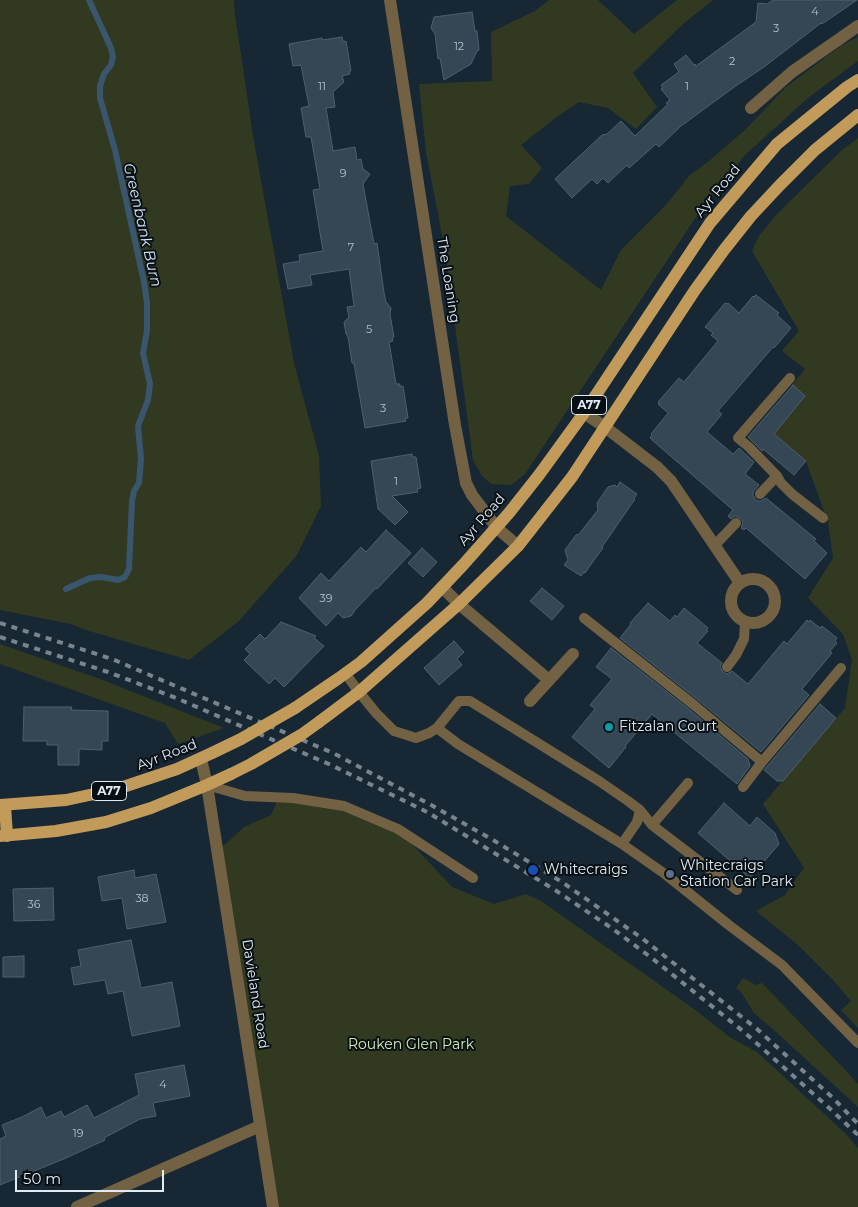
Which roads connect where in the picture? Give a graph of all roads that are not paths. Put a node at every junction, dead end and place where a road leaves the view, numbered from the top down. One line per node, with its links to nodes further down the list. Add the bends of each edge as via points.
1 (390, 0): 13 (street, The Loaning, via 466,483)
2 (858, 26): 4 (street, via 792,72)
3 (858, 80): 7 (main road, Ayr Road / A77, via 777,144 726,204 690,251)
4 (751, 108)
5 (858, 115): 8 (main road, A77, via 815,150 751,216 695,290)
6 (790, 378): 9 (lane, via 738,438)
7 (584, 413): 8 (street); 13 (main road, Ayr Road / A77)
8 (605, 427): 14 (street, via 671,481); 15 (main road, A77, via 572,477)
9 (777, 476): 10 (lane); 11 (lane, via 792,494)
10 (760, 494)
11 (823, 518)
12 (736, 523): 14 (lane)
13 (497, 528): 15 (street, The Loaning); 17 (main road, Ayr Road / A77)
14 (715, 545): 16 (street)
15 (518, 546): 18 (main road, A77)
16 (740, 582): 20 (street, via 731,596 731,604 738,618); 20 (street, via 756,578 765,581 775,594 776,603 769,618 753,624)
17 (442, 587): 18 (street); 24 (main road, Ayr Road / A77)
18 (459, 604): 25 (street); 26 (main road, A77)
19 (584, 618): 30 (lane, via 698,701)
20 (745, 622): 22 (lane, via 744,639)
21 (573, 654): 25 (street)
22 (727, 667)
23 (841, 668): 30 (lane)
24 (345, 673): 26 (lane); 29 (main road, Ayr Road / A77, bridge, via 295,708 241,740)
25 (549, 680): 27 (street)
26 (359, 692): 28 (lane, via 394,731 416,738); 32 (main road, A77, bridge, via 276,750)
27 (530, 701)
28 (437, 728): 35 (lane, via 459,701 470,701); 38 (lane)
29 (206, 756): 32 (street, Davieland Road); 34 (main road, Ayr Road / A77, via 177,770 120,788 66,800)
30 (762, 762): 33 (lane)
31 (688, 784): 36 (lane)
32 (207, 785): 37 (main road, A77, via 106,822); 39 (lane, via 245,796 293,798 344,806 398,829); 42 (street, Davieland Road)
33 (743, 787)
34 (3, 805): 37 (main road)
35 (640, 810): 36 (lane); 38 (lane, via 637,822)
36 (652, 825): 40 (lane)
37 (4, 836)
38 (622, 844): 41 (lane, via 782,965)
39 (474, 878)
40 (737, 890)
41 (858, 1043)
42 (260, 1126): 43 (street); 44 (street, Davieland Road)
43 (77, 1207)
44 (273, 1207)

